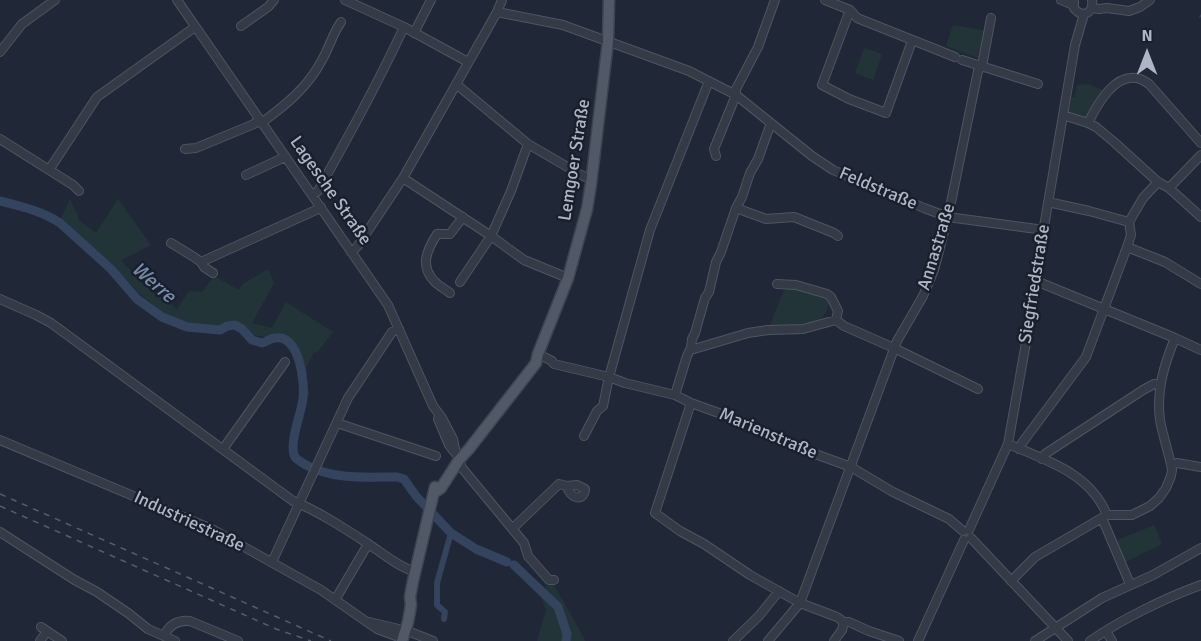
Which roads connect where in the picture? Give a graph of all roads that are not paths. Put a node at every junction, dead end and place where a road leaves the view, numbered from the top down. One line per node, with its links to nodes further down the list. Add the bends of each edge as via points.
1 (55, 0): 25 (street, via 22,24)
2 (177, 0): 20 (street, Lagesche Straße)
3 (274, 0): 19 (street)
4 (345, 0): 21 (street)
5 (431, 0): 22 (street)
6 (502, 0): 15 (street)
7 (609, 0): 23 (main road, Lemgoer Straße)
8 (775, 0): 31 (street)
9 (825, 0): 14 (street)
10 (1061, 0): 12 (street)
11 (1150, 0): 13 (street, via 1129,11 1099,9)
12 (1073, 3): 16 (street)
13 (1092, 4): 16 (street, via 1088,13)
14 (850, 10): 24 (street, via 857,18); 24 (street, via 822,85 849,99 886,113)
15 (497, 12): 23 (street, Feldstraße, via 563,25); 26 (street)
16 (1081, 14): 32 (street, Siegfriedstraße)
17 (992, 18): 27 (street, Annastraße)
18 (341, 22): 33 (street, via 336,42 305,87)
19 (241, 26)
20 (195, 27): 33 (street, Lagesche Straße); 43 (street, via 97,97)
21 (404, 27): 22 (street); 50 (street, via 362,112 318,191)
22 (414, 33): 26 (street)
23 (608, 41): 28 (street, Feldstraße); 46 (main road, Lemgoer Straße)
24 (912, 41): 27 (street)
25 (0, 52)
26 (468, 62): 29 (street)
27 (982, 66): 30 (street); 55 (street, Annastraße)
28 (709, 81): 31 (street, Feldstraße); 82 (street, via 650,230)
29 (456, 84): 38 (street); 45 (street)
30 (1038, 84)
31 (736, 95): 34 (street, Feldstraße); 41 (street, via 714,149)
32 (1063, 115): 35 (street); 51 (street, Siegfriedstraße)
33 (260, 121): 39 (street); 42 (street, Lagesche Straße)
34 (771, 123): 53 (street); 55 (street, Feldstraße, via 833,170)
35 (1088, 123): 37 (street, via 1113,86 1130,78 1140,79 1149,84); 47 (street)
36 (0, 139): 43 (street)
37 (1201, 143)
38 (528, 144): 46 (street); 59 (street)
39 (185, 149)
40 (1201, 155): 48 (street)
41 (716, 156)
42 (285, 157): 44 (street); 50 (street, Lagesche Straße)
43 (49, 170): 49 (street)
44 (246, 176)
45 (403, 178): 54 (street); 63 (street)
46 (592, 178): 66 (main road, Lemgoer Straße)
47 (1158, 182): 48 (street); 57 (street)
48 (1169, 188): 56 (street)
49 (79, 191)
50 (312, 195): 52 (street, Lagesche Straße)
51 (1048, 202): 57 (street); 58 (street, Siegfriedstraße)
52 (321, 207): 63 (street, Lagesche Straße); 64 (street)
53 (736, 208): 60 (street, via 766,219 794,217); 77 (street)
54 (463, 217): 59 (street); 71 (street, via 450,234 437,234 425,258 434,281)
55 (948, 217): 58 (street, Feldstraße); 78 (street, Annastraße, via 934,270)
56 (1201, 217)
57 (1129, 222): 62 (street, via 1131,235)
58 (1044, 230): 67 (street, Siegfriedstraße)
59 (491, 236): 66 (street, via 525,260); 68 (street)
60 (838, 236)
61 (171, 243): 64 (street)
62 (1127, 247): 70 (street, via 1165,262); 73 (street)
63 (351, 252): 75 (street, Lagesche Straße)
64 (201, 262): 65 (street)
65 (213, 273)
66 (568, 278): 80 (main road, Lemgoer Straße)
67 (1036, 280): 73 (street); 90 (street, Siegfriedstraße)
68 (460, 282)
69 (777, 284): 74 (street, via 827,294 838,312)
70 (1201, 284)
71 (450, 293)
72 (0, 299): 91 (street, via 51,324)
73 (1104, 308): 76 (street); 92 (street, via 1086,357)
74 (836, 320): 77 (street, via 803,329 748,333); 78 (street)
75 (399, 328): 87 (street, via 392,332 348,398); 94 (street, Lagesche Straße, via 448,445)
76 (1175, 338): 79 (street); 83 (street)
77 (691, 348): 85 (street)
78 (894, 348): 84 (street); 97 (street, Annastraße)
79 (1201, 350)
80 (538, 354): 82 (street, Marienstraße, via 554,364); 94 (main road, Lemgoer Straße)
81 (285, 362): 91 (street)
82 (609, 377): 85 (street, Marienstraße); 88 (street, via 603,406)
83 (1160, 385): 95 (street, via 1143,390); 96 (street, via 1160,420)
84 (978, 389)
85 (675, 395): 86 (street, Marienstraße)
86 (692, 403): 97 (street, Marienstraße); 113 (street, via 656,513)
87 (337, 423): 93 (street); 100 (street)
88 (584, 436)
89 (0, 440): 107 (street, Industriestraße, via 185,516)
90 (1008, 444): 92 (street); 104 (street, Siegfriedstraße)
91 (223, 448): 100 (street)
92 (1019, 449): 95 (street)
93 (436, 456)
94 (457, 457): 102 (street, Lagesche Straße); 108 (main road, Lemgoer Straße, via 437,481)
95 (1042, 459): 101 (street, via 1084,482 1100,500)
96 (1171, 465): 98 (street); 101 (street, via 1169,483 1155,502 1132,515)
97 (850, 467): 104 (street, Marienstraße, via 949,519); 115 (street, Annastraße)
98 (1201, 467)
99 (567, 486): 102 (street, via 559,484)
100 (298, 503): 105 (street); 107 (street)
101 (1105, 516): 110 (street, via 1035,557); 111 (street)
102 (513, 528): 109 (street, Lagesche Straße, via 528,556 549,580)
103 (0, 531): 120 (street)
104 (967, 535): 110 (street, Marienstraße); 129 (street, Siegfriedstraße)
105 (368, 544): 108 (street); 114 (street)
106 (1201, 548): 111 (street)
107 (272, 562): 114 (street, Industriestraße)
108 (415, 572): 119 (main road, Lemgoer Straße)
109 (555, 580)
110 (1011, 581): 117 (street, Marienstraße)
111 (1130, 584): 117 (street)
112 (1201, 585): 118 (street)
113 (779, 591): 115 (street); 125 (street)
114 (335, 600): 119 (street, Industriestraße)
115 (800, 603): 116 (street); 126 (street, Annastraße)
116 (844, 622): 127 (street); 128 (street)
117 (1055, 628): 130 (street); 131 (street, Marienstraße)
118 (1106, 632): 132 (street); 133 (street)
119 (402, 637): 124 (street, Industriestraße)
120 (169, 639): 123 (street, via 167,629 190,621)
121 (40, 641): 122 (street, via 44,629)
122 (62, 641)
123 (238, 641)
124 (433, 641)
125 (733, 641)
126 (768, 641)
127 (834, 641)
128 (899, 641)
129 (918, 641)
130 (1035, 641)
131 (1068, 641)
132 (1090, 641)
133 (1112, 641)

